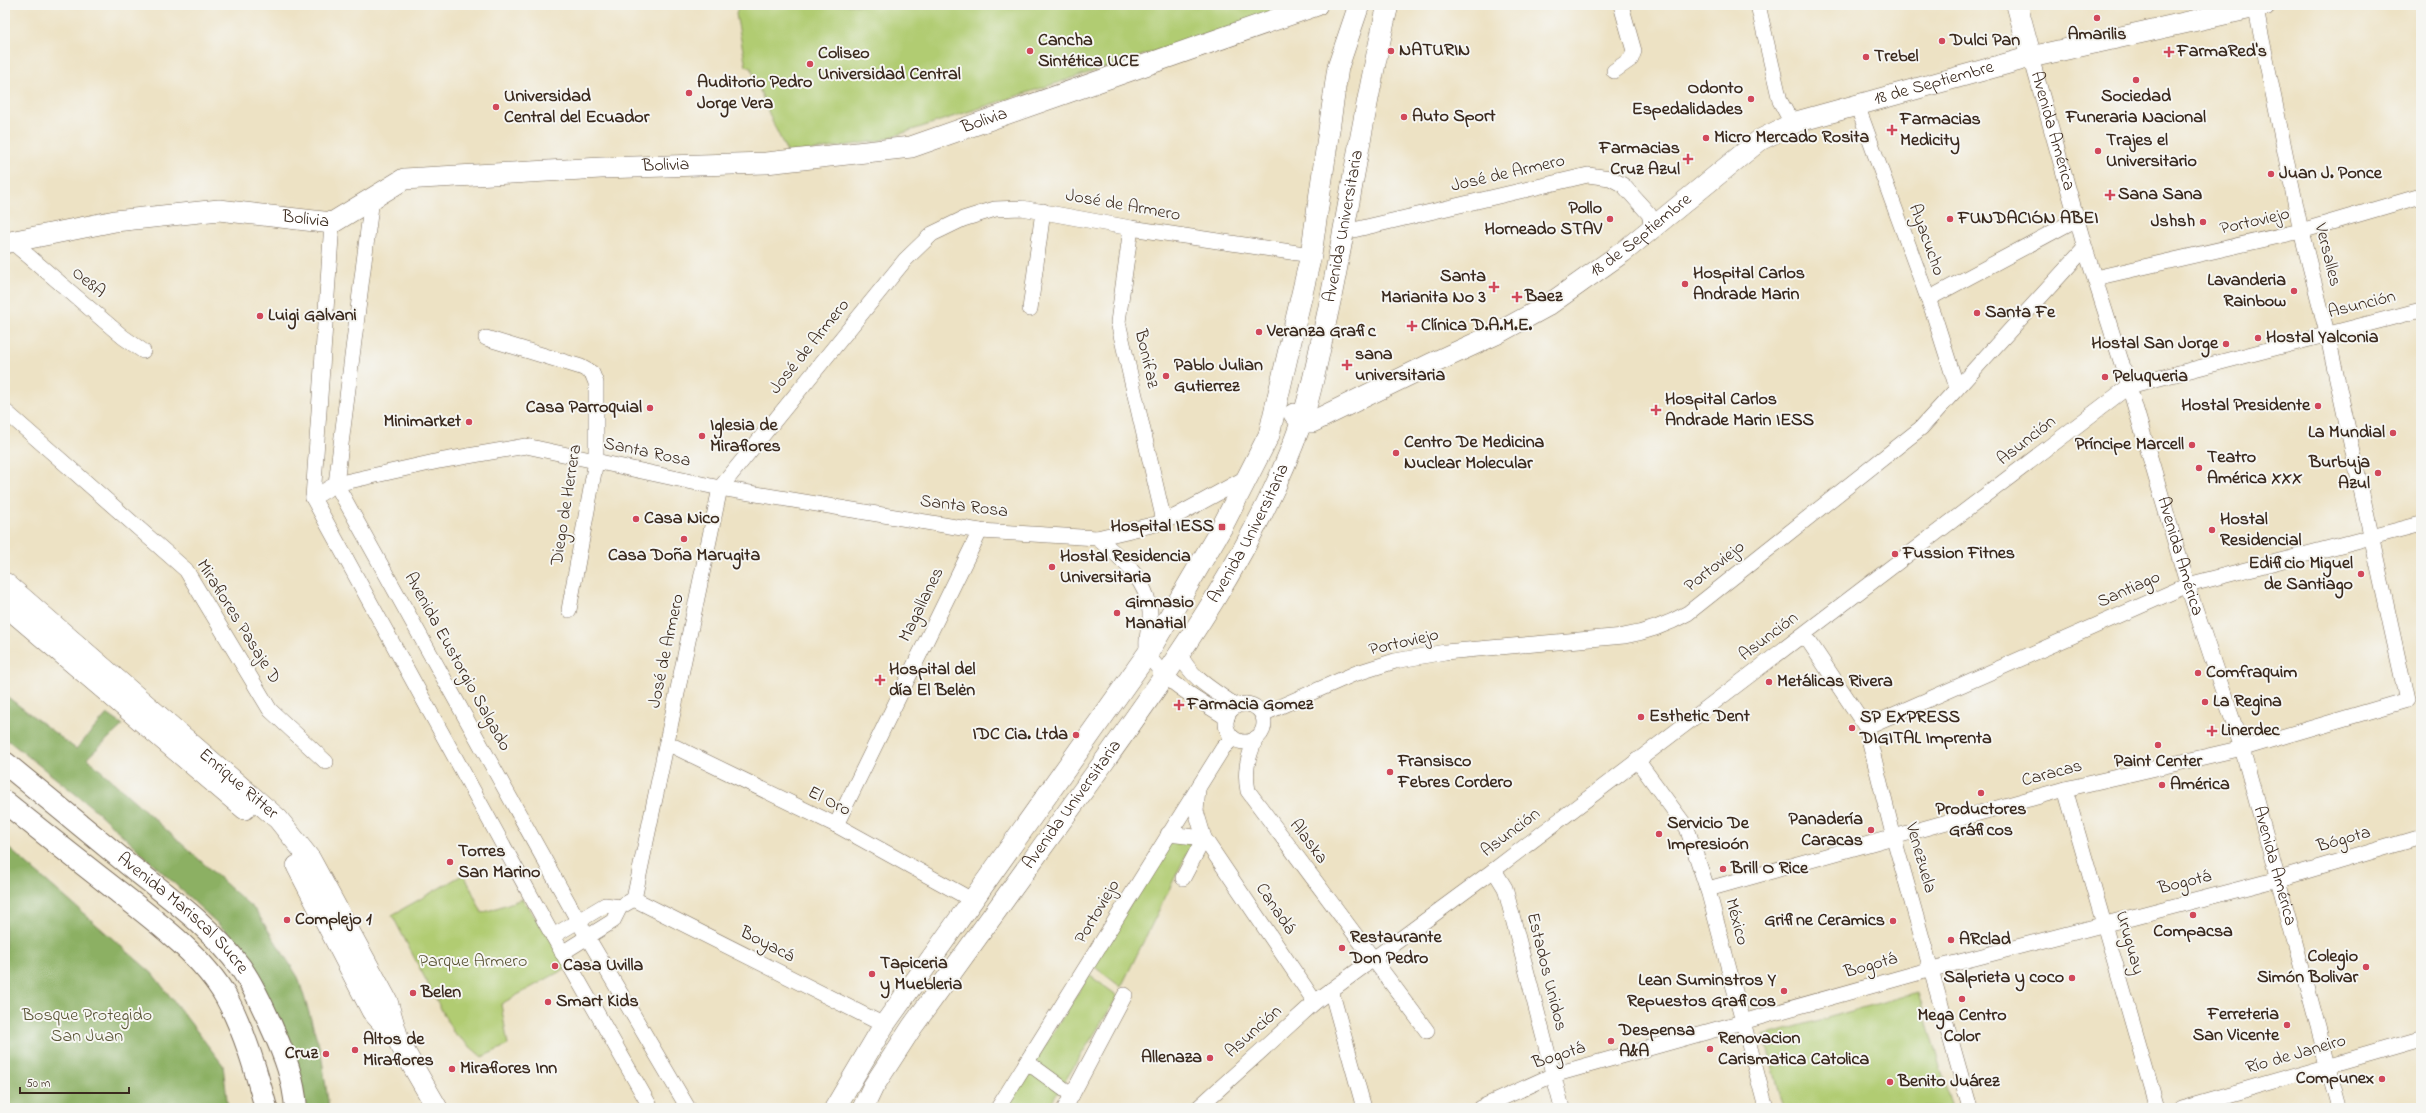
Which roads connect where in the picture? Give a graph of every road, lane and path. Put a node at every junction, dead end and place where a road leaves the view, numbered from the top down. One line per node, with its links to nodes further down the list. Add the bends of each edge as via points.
1 (1317, 5): 13 (street, Bolivia, via 911,147 766,163 601,168 404,179)
2 (1359, 5): 23 (street, Avenida Universitaria, via 1338,67)
3 (1388, 5): 20 (street, Avenida Universitaria)
4 (1621, 5): 9 (street, via 1634,51 1631,59)
5 (1758, 5): 11 (street, via 1780,102 1787,114)
6 (2017, 5): 8 (street, Avenida América)
7 (2258, 6): 8 (street, 18 de Septiembre); 19 (street, Versalles)
8 (2031, 57): 10 (street, 18 de Septiembre); 15 (street, Avenida América)
9 (1614, 71)
10 (1857, 105): 11 (street, 18 de Septiembre); 25 (street, Ayacucho)
11 (1796, 122): 18 (street, 18 de Septiembre, via 1760,140)
12 (2421, 196): 19 (street, Portoviejo)
13 (372, 198): 16 (street, Bolivia); 38 (street)
14 (1043, 212): 17 (street, José de Armero); 26 (street); 39 (street, José de Armero, via 1022,208 995,209 963,219 932,234 905,260)
15 (2077, 219): 22 (street, Avenida América); 25 (street)
16 (332, 223): 21 (street, Bolivia, via 219,210 114,221); 40 (street)
17 (1131, 228): 23 (street, José de Armero); 41 (street, Bonifaz, via 1118,322)
18 (1648, 231): 20 (street, José de Armero, via 1651,222 1649,214 1623,185 1610,178 1588,175); 35 (street, 18 de Septiembre, via 1547,306 1496,334 1312,422)
19 (2301, 231): 24 (street, Portoviejo); 28 (street, Versalles)
20 (1345, 232): 35 (street, Avenida Universitaria)
21 (8, 242): 30 (street, Oe8A)
22 (2085, 248): 24 (street, Avenida América); 33 (street, Portoviejo)
23 (1311, 255): 31 (street, Avenida Universitaria)
24 (2095, 278): 32 (street, Avenida América)
25 (1928, 299): 33 (street, Ayacucho)
26 (1030, 309)
27 (2421, 310): 28 (street, Asunción)
28 (2327, 333): 32 (street, Asunción); 44 (street, Versalles)
29 (486, 338): 36 (street, Diego de Herrera, via 581,367 592,373 596,383)
30 (143, 351)
31 (1283, 381): 35 (street, via 1286,399 1292,412); 37 (street, Avenida Universitaria, via 1269,435)
32 (2130, 386): 47 (street, Avenida América); 50 (street, Asunción)
33 (1957, 388): 56 (street, Portoviejo, via 1921,428 1688,613 1669,624 1624,636 1445,652 1395,661 1354,674)
34 (5, 411): 63 (street, Miraflores Pasaje D, via 186,570 270,710)
35 (1302, 422): 52 (street, Avenida Universitaria, via 1238,560)
36 (596, 462): 38 (street, Santa Rosa, via 526,446 439,461); 39 (street, Santa Rosa); 49 (street, Diego de Herrera)
37 (1250, 476): 41 (street, Santa Rosa); 51 (street, Avenida Universitaria)
38 (336, 484): 40 (street, Santa Rosa); 83 (street, Avenida Eustorgio Salgado)
39 (720, 488): 43 (street, Santa Rosa); 60 (street, José de Armero)
40 (313, 498): 85 (street)
41 (1164, 521): 45 (street, Santa Rosa)
42 (2421, 524): 44 (street, Santiago)
43 (980, 531): 45 (street, Santa Rosa); 68 (street, Magallanes)
44 (2372, 536): 47 (street, Santiago); 54 (street, Versalles)
45 (1097, 538): 51 (street, via 1123,558 1134,572 1144,593 1150,616)
46 (5, 582): 97 (street, Enrique Ritter, via 278,819 310,859 387,1001)
47 (2188, 585): 57 (street, Santiago); 61 (street, Avenida América)
48 (5, 605): 97 (street, Enrique Ritter, via 272,832 298,867 372,1011)
49 (569, 610)
50 (1800, 638): 57 (street, Venezuela, via 1810,643); 62 (street, Asunción)
51 (1148, 653): 53 (street); 80 (street, Avenida Universitaria)
52 (1180, 654): 53 (street, Avenida Universitaria); 55 (street, via 1184,664)
53 (1165, 676): 55 (street); 109 (street, Avenida Universitaria, via 912,1027 873,1087)
54 (2408, 700): 61 (street, Caracas)
55 (1231, 712): 56 (street, via 1248,703); 58 (street, via 1227,728)
56 (1263, 714): 59 (street, via 1264,727)
57 (1866, 727): 72 (street, Venezuela)
58 (1232, 738): 59 (street, via 1244,742); 65 (street, Portoviejo)
59 (1256, 738): 88 (street, Alaska, via 1246,761 1245,777 1248,791)
60 (667, 743): 68 (street, El Oro); 79 (street, José de Armero)
61 (2242, 748): 66 (street, Caracas); 76 (street, Avenida América)
62 (1637, 760): 74 (street, Asunción); 77 (street, México, via 1687,828)
63 (326, 762)
64 (5, 763): 78 (main road, Avenida Mariscal Sucre)
65 (1199, 784): 69 (street, Portoviejo); 71 (street, Canadá, via 1196,811)
66 (2065, 789): 72 (street, Caracas); 84 (street, Uruguay)
67 (5, 802): 73 (main road, Avenida Mariscal Sucre)
68 (836, 826): 80 (street, El Oro)
69 (1168, 834): 71 (street); 98 (street, Portoviejo)
70 (2421, 837): 76 (street, Bógota)
71 (1204, 838): 75 (street); 92 (street, Canadá)
72 (1894, 838): 77 (street, Caracas); 89 (street, Venezuela)
73 (72, 856): 82 (main road, Avenida Mariscal Sucre); 103 (main road, via 121,907 172,951 210,994 237,1050)
74 (1494, 870): 88 (street, Asunción); 100 (street, Estados Unidos, via 1505,888)
75 (1184, 878)
76 (2278, 878): 84 (street, Bogotá); 99 (street, Avenida América)
77 (1708, 889): 93 (street, México)
78 (168, 896): 82 (main road); 102 (main road, Avenida Mariscal Sucre, via 233,958 249,980 286,1056)
79 (634, 899): 81 (street); 94 (street, Boyacá)
80 (972, 900): 94 (street, Avenida Universitaria)
81 (620, 907): 83 (street, via 605,905); 86 (street, via 613,921)
82 (150, 917): 104 (main road, Avenida Mariscal Sucre, via 211,976 226,997 255,1067)
83 (578, 921): 85 (street); 86 (street, Avenida Eustorgio Salgado)
84 (2103, 923): 89 (street, Bogotá); 118 (street, Uruguay)
85 (553, 936): 87 (street)
86 (588, 937): 87 (street); 107 (street, Avenida Eustorgio Salgado)
87 (562, 953): 106 (street)
88 (1374, 959): 90 (street, Asunción); 95 (street, Alaska)
89 (1932, 969): 93 (street, Bogotá); 117 (street, Venezuela)
90 (1332, 990): 92 (street, Asunción); 113 (street)
91 (1125, 995): 101 (street)
92 (1315, 1002): 112 (street, Asunción)
93 (1743, 1023): 100 (street, Bogotá); 116 (street, México)
94 (884, 1025): 108 (street, Avenida Universitaria)
95 (1426, 1031)
96 (2421, 1039): 99 (street, Río de Janeiro)
97 (400, 1042): 105 (street, Enrique Ritter)
98 (1027, 1062): 101 (street); 110 (street, Portoviejo)
99 (2328, 1066): 119 (street, Río de Janeiro); 120 (street, Avenida América)
100 (1553, 1075): 114 (street, Bogotá); 115 (street, Estados Unidos)
101 (1072, 1095): 111 (street)
102 (297, 1101)
103 (252, 1108)
104 (266, 1108)
105 (437, 1108)
106 (651, 1108)
107 (688, 1108)
108 (835, 1108)
109 (863, 1108)
110 (998, 1108)
111 (1065, 1108)
112 (1198, 1108)
113 (1364, 1108)
114 (1480, 1108)
115 (1562, 1108)
116 (1766, 1108)
117 (1970, 1108)
118 (2157, 1108)
119 (2181, 1108)
120 (2340, 1108)

